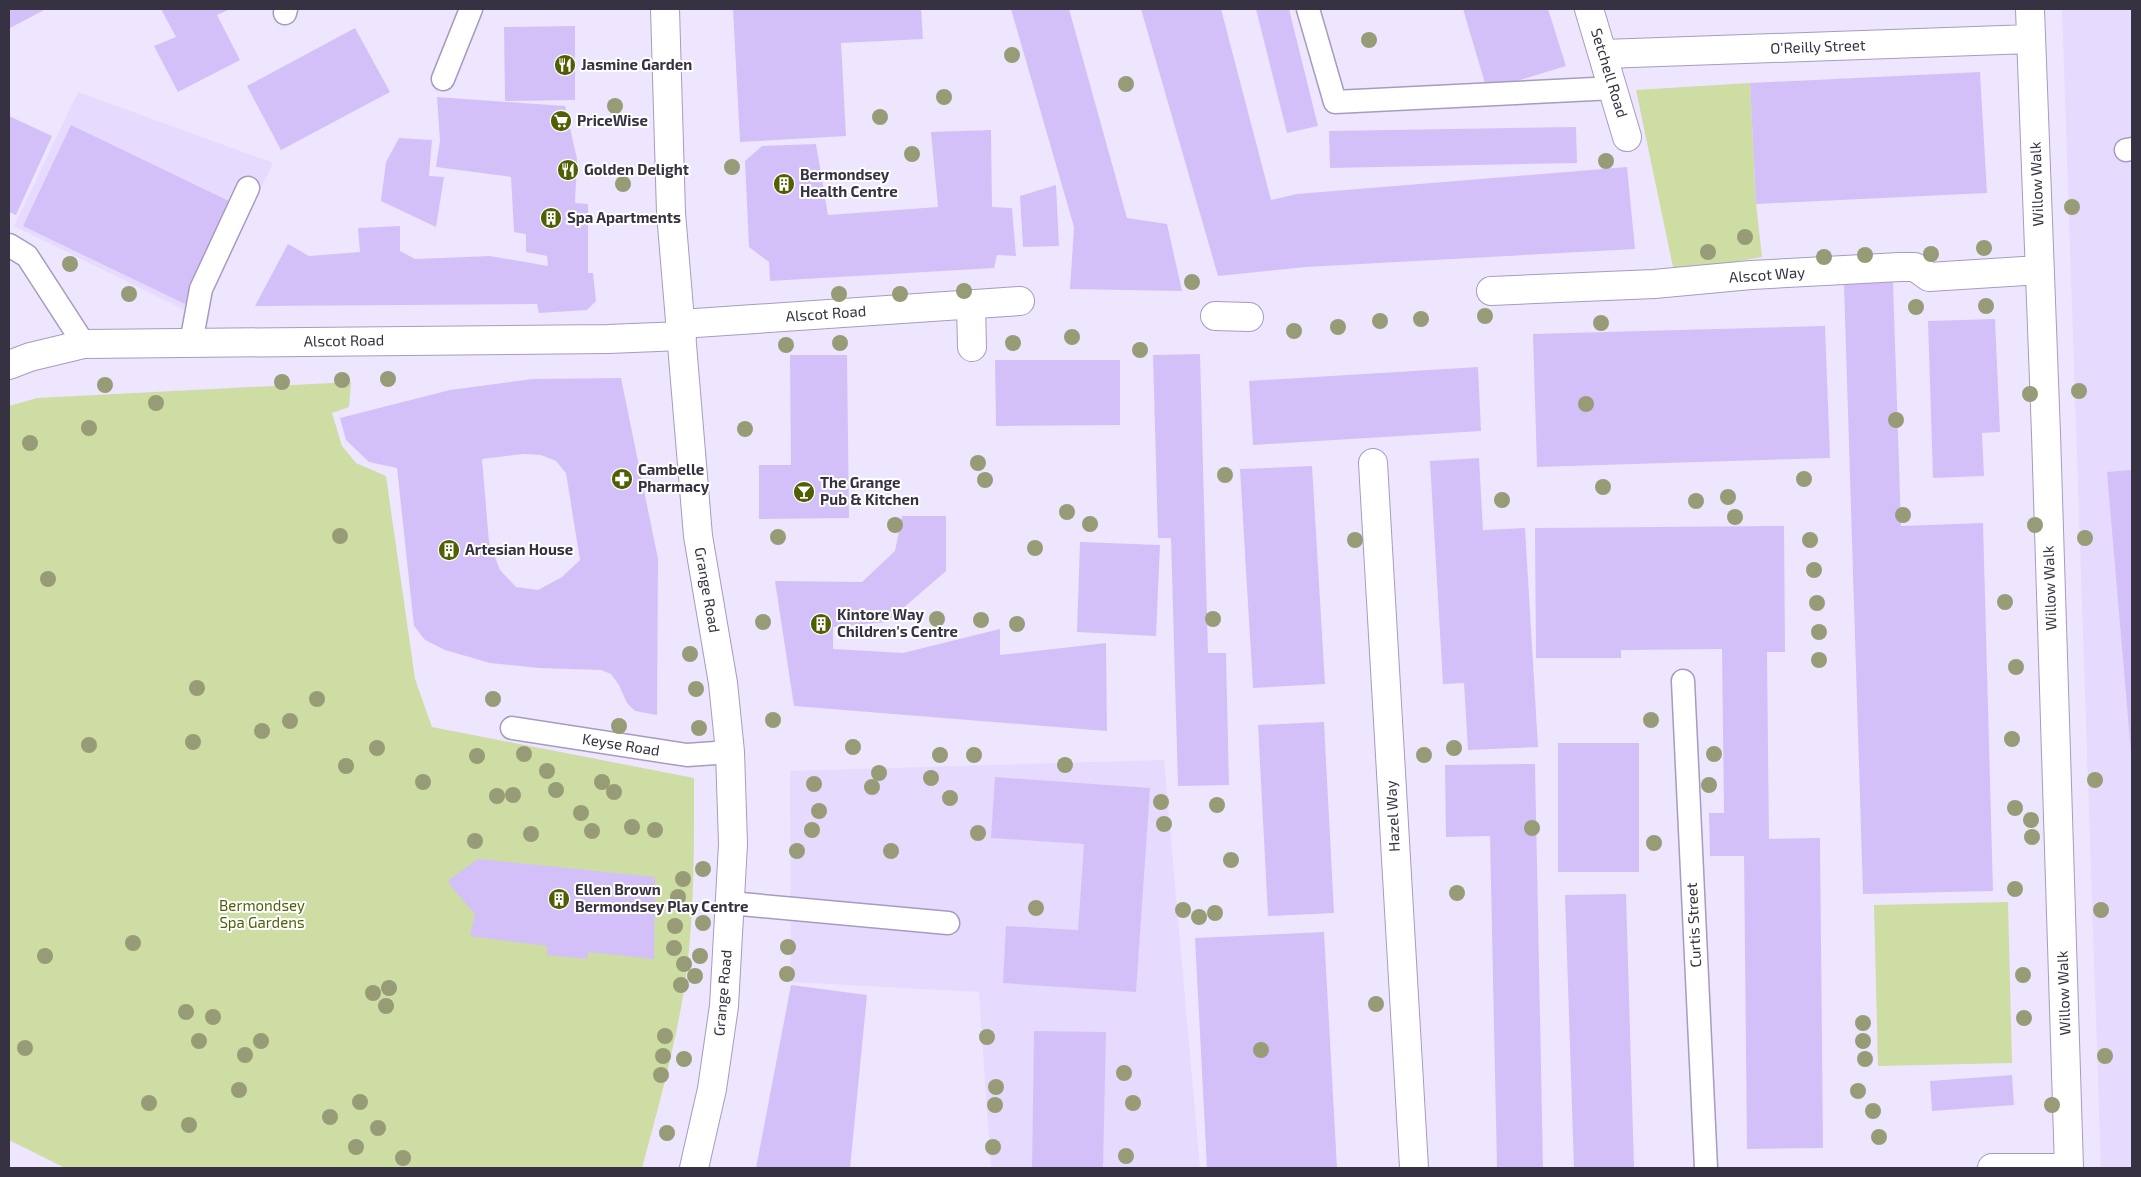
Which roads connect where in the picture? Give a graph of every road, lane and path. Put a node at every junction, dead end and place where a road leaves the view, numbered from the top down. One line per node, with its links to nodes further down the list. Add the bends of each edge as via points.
1 (471, 9): 8 (lane)
2 (665, 9): 19 (street, Grange Road, via 671,213)
3 (1308, 9): 9 (lane, via 1335,102)
4 (1589, 9): 7 (street, Setchell Road)
5 (2030, 9): 6 (street, Willow Walk)
6 (2031, 39): 7 (street, O'Reilly Street); 13 (street, Willow Walk)
7 (1604, 54): 9 (street, Setchell Road)
8 (443, 79)
9 (1614, 88): 10 (street, Setchell Road)
10 (1627, 137)
11 (248, 188): 20 (lane, via 201,289)
12 (9, 245): 21 (lane, via 27,256)
13 (2040, 270): 14 (street, Alscot Way, via 1929,277 1915,267 1900,267 1654,284); 34 (street, Willow Walk)
14 (1491, 291)
15 (1020, 301): 16 (street, Alscot Road)
16 (971, 305): 19 (street, Alscot Road); 22 (street)
17 (1215, 316): 18 (street)
18 (1250, 317)
19 (682, 330): 20 (street, Alscot Road, via 608,339); 27 (street, Grange Road, via 698,536 723,683)
20 (191, 343): 21 (street, Alscot Road)
21 (84, 344): 23 (street, Alscot Road)
22 (972, 347)
23 (9, 365)
24 (1373, 463): 31 (street, Hazel Way)
25 (1683, 682): 32 (lane, Curtis Street)
26 (512, 728): 27 (lane, Keyse Road, via 687,755)
27 (730, 752): 28 (street, Grange Road, via 733,852)
28 (730, 903): 29 (lane); 30 (street, Grange Road, via 724,1006 712,1088)
29 (948, 923)
30 (694, 1168)
31 (1414, 1168)
32 (1706, 1168)
33 (1992, 1168): 34 (street)
34 (2069, 1168)

